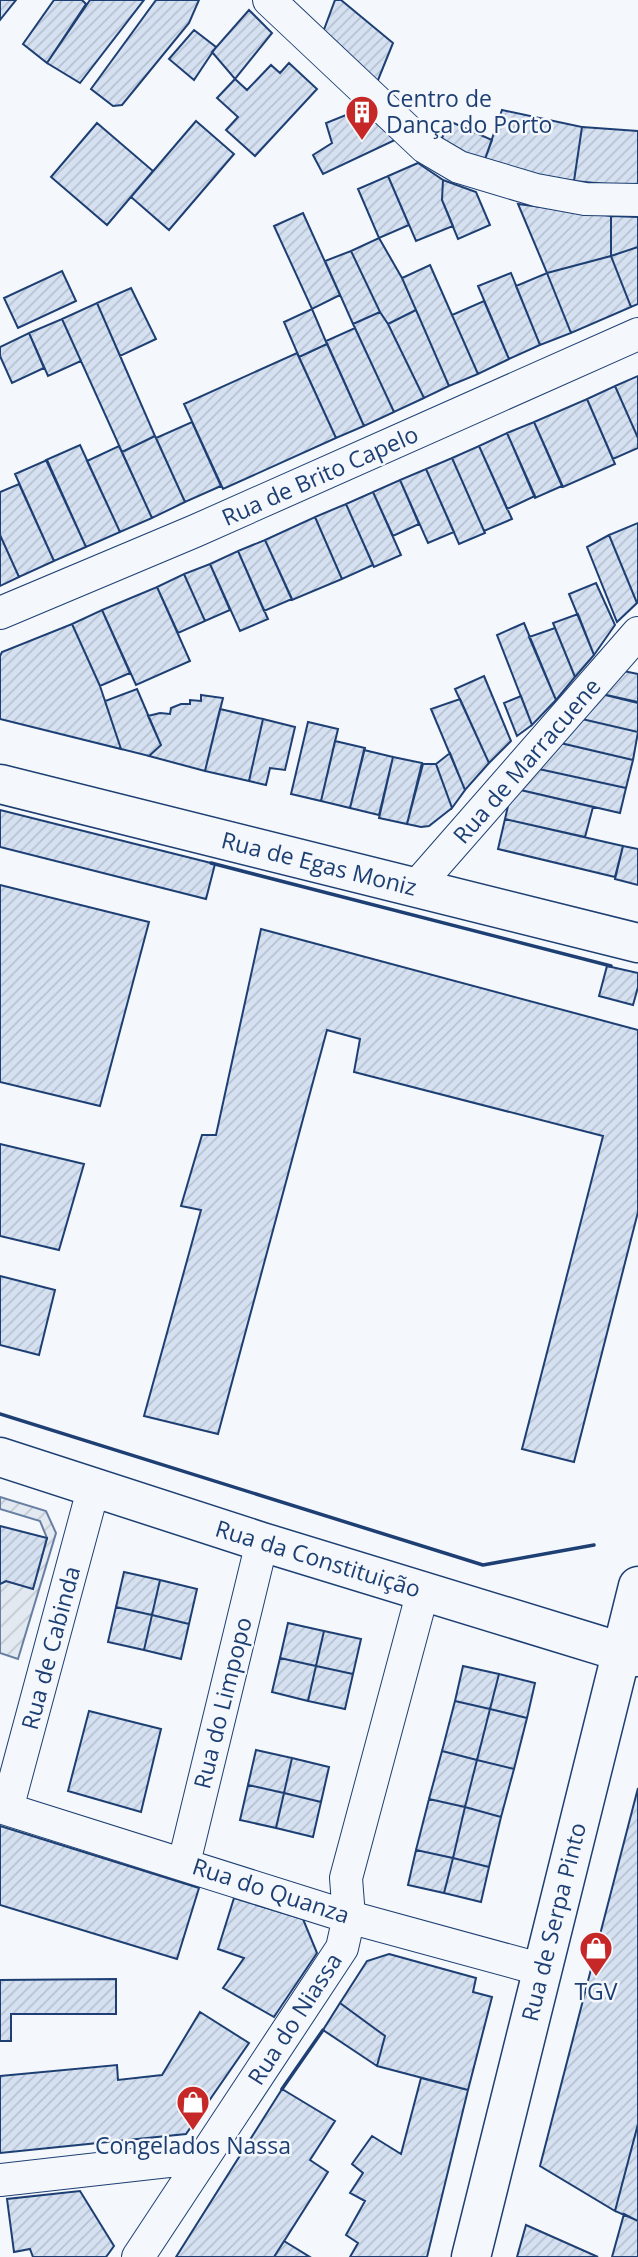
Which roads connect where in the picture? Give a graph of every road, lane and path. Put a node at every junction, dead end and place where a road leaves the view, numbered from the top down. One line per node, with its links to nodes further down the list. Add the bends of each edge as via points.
1 (269, 0): 2 (street, via 425,147 459,167 536,190 585,199)
2 (638, 200)
3 (638, 334): 4 (street, Rua de Brito Capelo)
4 (0, 613)
5 (638, 633): 7 (street, Rua de Marracuene)
6 (0, 784): 7 (main road, Rua de Egas Moniz)
7 (415, 888): 8 (main road, Rua de Egas Moniz)
8 (638, 943)
9 (0, 1457): 10 (main road, Rua da Constituição)
10 (94, 1486): 11 (main road, Rua da Constituição); 15 (street, Rua de Cabinda)
11 (262, 1542): 13 (main road, Rua da Constituição); 16 (street, Rua do Limpopo)
12 (638, 1586): 14 (main road, Rua de Serpa Pinto)
13 (423, 1591): 14 (main road, Rua da Constituição); 17 (street, Rua do Niassa, via 346,1878)
14 (630, 1654): 18 (main road, Rua de Serpa Pinto)
15 (3, 1808): 16 (street, Rua do Quanza)
16 (184, 1863): 17 (street, Rua do Quanza)
17 (349, 1917): 18 (street, Rua do Quanza); 19 (street, Rua do Niassa, via 342,1948)
18 (542, 1970): 22 (main road, Rua de Serpa Pinto)
19 (204, 2157): 20 (street); 21 (street, Rua do Niassa)
20 (0, 2180)
21 (138, 2257)
22 (471, 2257)

